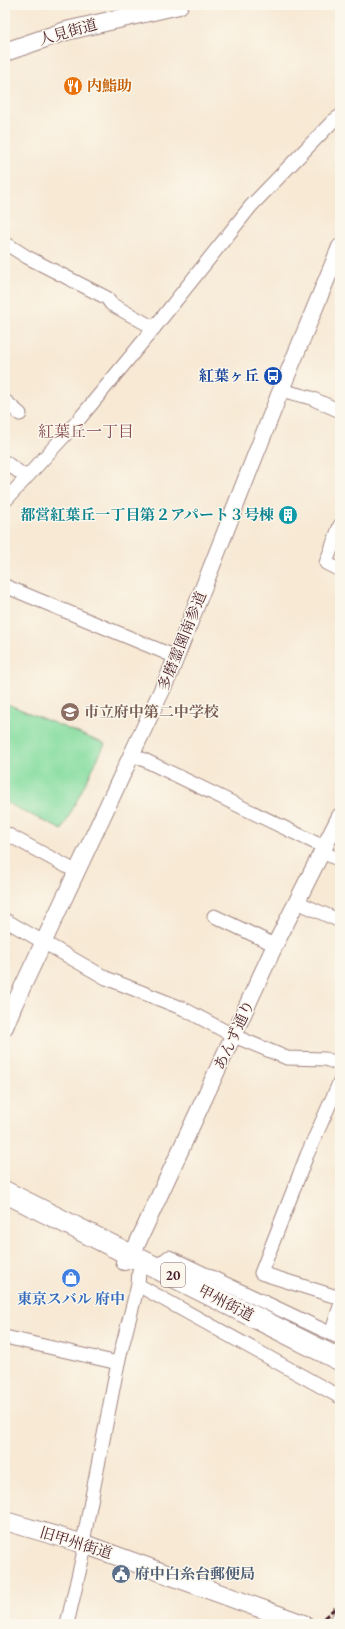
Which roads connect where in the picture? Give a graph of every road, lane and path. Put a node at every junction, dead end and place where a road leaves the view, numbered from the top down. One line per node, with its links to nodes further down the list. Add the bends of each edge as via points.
1 (179, 5): 2 (main road, 人見街道, via 66,31)
2 (5, 52)
3 (340, 116): 6 (street, via 332,121 251,206)
4 (5, 243): 6 (street, via 107,298 111,304)
5 (340, 247): 7 (street, 多磨霊園南参道)
6 (154, 328): 10 (street, via 76,423)
7 (280, 390): 8 (street, via 311,398); 15 (street, 多磨霊園南参道)
8 (340, 411)
9 (5, 462): 10 (street)
10 (26, 477): 11 (street)
11 (5, 501)
12 (340, 525): 13 (street, via 326,563)
13 (340, 570)
14 (5, 586): 15 (street)
15 (176, 658): 16 (street, 多磨霊園南参道)
16 (132, 754): 19 (street); 21 (street, 多磨霊園南参道)
17 (339, 819): 19 (street, あんず通り)
18 (5, 833): 21 (street)
19 (323, 849): 20 (street); 22 (street, あんず通り)
20 (340, 860)
21 (77, 872): 26 (street, 多磨霊園南参道)
22 (297, 902): 25 (street); 27 (street, あんず通り)
23 (214, 916): 27 (street)
24 (5, 920): 26 (street)
25 (340, 921)
26 (44, 942): 28 (street, 多磨霊園南参道); 29 (street, via 106,978 184,1009)
27 (275, 945): 29 (street, あんず通り)
28 (5, 1027)
29 (234, 1036): 30 (street, via 287,1058 324,1059); 34 (street, あんず通り)
30 (340, 1064)
31 (340, 1081): 35 (street, via 307,1155 262,1273)
32 (5, 1192): 34 (highway, 甲州街道 / 20)
33 (5, 1203): 34 (highway, 甲州街道 / 20)
34 (138, 1268): 37 (street, via 169,1257); 39 (highway, 甲州街道 / 20); 40 (street); 41 (highway, 甲州街道 / 20); 42 (street)
35 (340, 1298)
36 (340, 1306): 37 (street)
37 (336, 1336)
38 (5, 1337): 40 (street)
39 (340, 1360)
40 (118, 1363): 44 (street)
41 (340, 1370)
42 (340, 1398)
43 (5, 1521): 44 (main road, 旧甲州街道)
44 (84, 1544): 46 (main road, 旧甲州街道); 47 (street)
45 (340, 1616): 48 (street)
46 (297, 1623)
47 (67, 1624)
48 (335, 1624)

